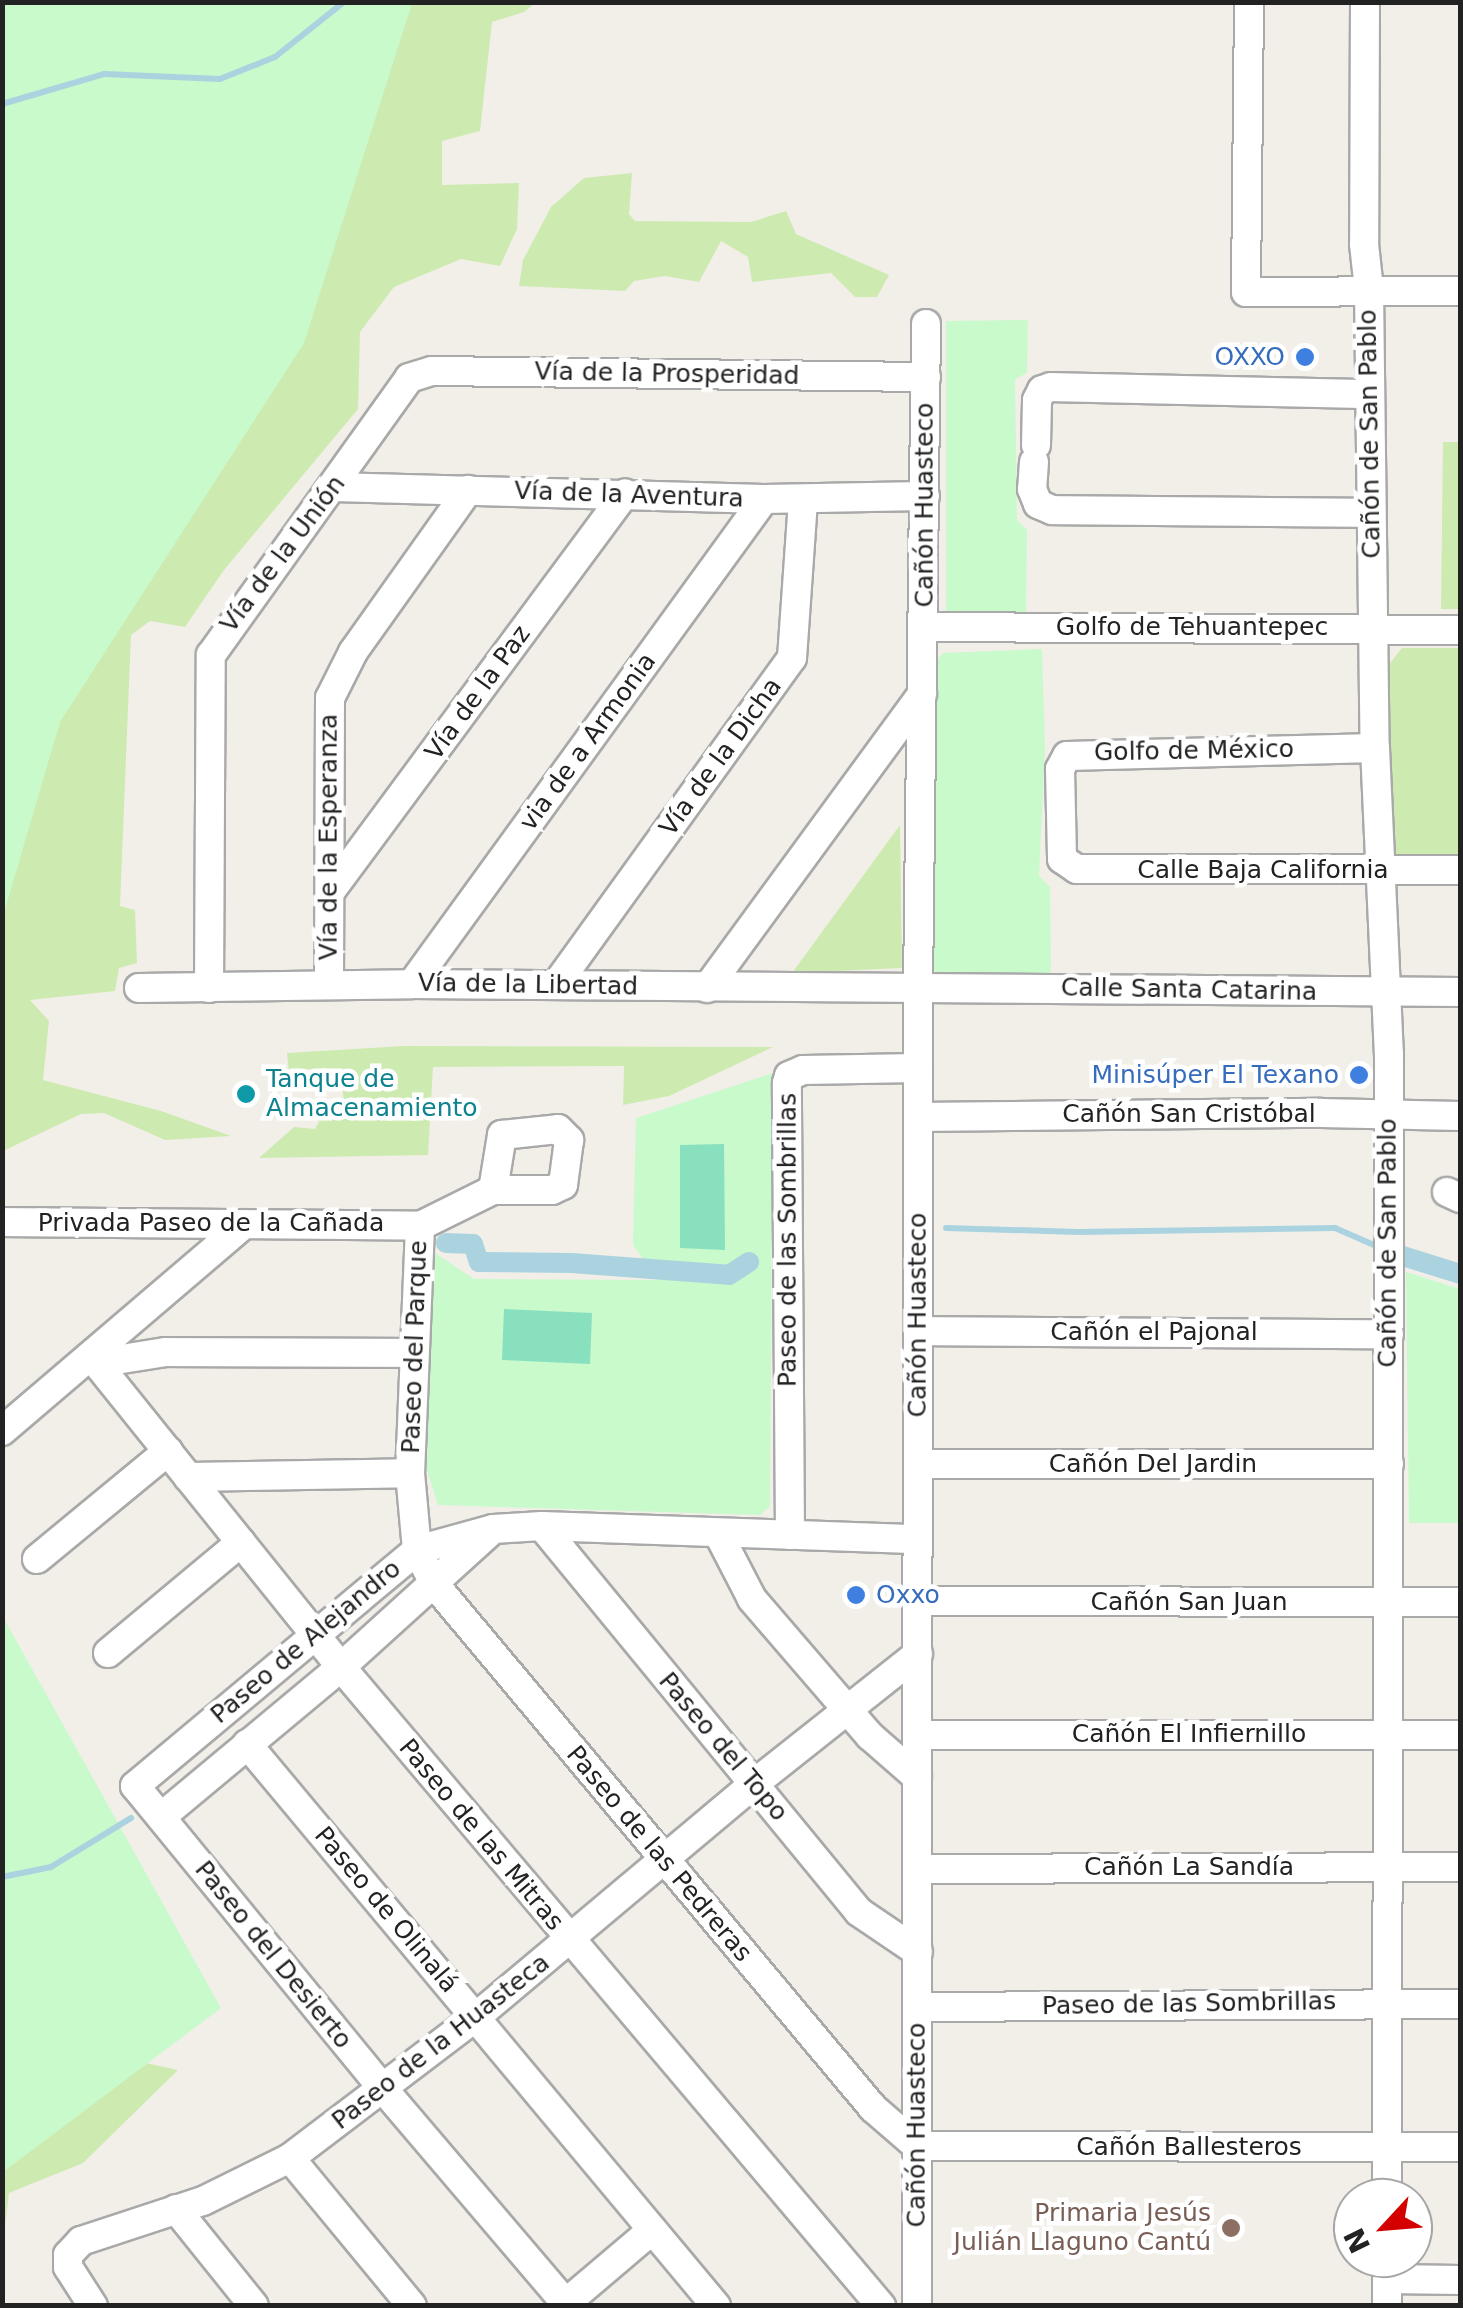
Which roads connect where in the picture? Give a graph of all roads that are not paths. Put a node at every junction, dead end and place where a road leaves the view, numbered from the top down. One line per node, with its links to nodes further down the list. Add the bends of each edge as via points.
1 (1249, 2): 3 (street, via 1246,292)
2 (1365, 2): 3 (street, Cañón de San Pablo)
3 (1369, 289): 4 (street); 8 (street, Cañón de San Pablo)
4 (1460, 291)
5 (926, 324): 6 (street, Cañón Huasteco)
6 (926, 377): 7 (street, Vía de la Prosperidad, via 432,371); 12 (street, Cañón Huasteco)
7 (410, 378): 9 (street, Vía de la Unión)
8 (1370, 394): 15 (street, Cañón de San Pablo); 15 (street, via 1051,386 1037,400 1032,489 1038,504 1052,510)
9 (334, 487): 10 (street, Vía de la Aventura); 29 (street, Vía de la Unión, via 211,655)
10 (468, 490): 11 (street, Vía de la Aventura); 24 (street, Vía de la Esperanza, via 353,652 330,698)
11 (625, 494): 13 (street, Vía de la Aventura); 24 (street, Vía de la Paz)
12 (924, 496): 14 (street, Vía de la Aventura); 16 (street, Cañón Huasteco)
13 (764, 499): 14 (street, Vía de la Aventura); 25 (street, via de a Armonia)
14 (803, 500): 26 (street, Vía de la Dicha, via 792,658)
15 (1371, 513): 17 (street, Cañón de San Pablo)
16 (924, 627): 17 (street, Golfo de Tehuantepec); 19 (street, Cañón Huasteco)
17 (1372, 628): 18 (street, Golfo de Tehuantepec); 20 (street, Cañón de San Pablo)
18 (1460, 630)
19 (922, 694): 30 (street); 31 (street, Cañón Huasteco)
20 (1375, 748): 21 (street, Golfo de México, via 1067,756 1059,806); 23 (street, Cañón de San Pablo)
21 (1066, 865): 23 (street, Calle Baja California)
22 (1460, 870): 23 (street, Calle Baja California)
23 (1380, 871): 32 (street, Cañón de San Pablo)
24 (330, 892): 27 (street, Vía de la Esperanza)
25 (412, 984): 26 (street, Vía de la Libertad); 27 (street, Vía de la Libertad)
26 (556, 985): 30 (street, Vía de la Libertad)
27 (329, 986): 29 (street, Vía de la Libertad)
28 (139, 988): 29 (street, Vía de la Libertad)
29 (210, 988)
30 (707, 988): 31 (street, Vía de la Libertad)
31 (918, 988): 32 (street, Calle Santa Catarina); 34 (street, Cañón Huasteco)
32 (1387, 992): 33 (street, Calle Santa Catarina); 35 (street, Cañón de San Pablo)
33 (1460, 992)
34 (918, 1068): 37 (street, Cañón Huasteco); 55 (street, Paseo de las Sombrillas, via 803,1070 787,1082)
35 (1386, 1116): 36 (street, Cañón San Cristóbal); 37 (street, Cañón San Cristóbal); 43 (street, Cañón de San Pablo)
36 (1460, 1116)
37 (918, 1117): 42 (street, Cañón Huasteco)
38 (493, 1190): 41 (street, Paseo del Parque)
39 (2, 1222): 40 (street, Privada Paseo de la Cañada)
40 (244, 1224): 41 (street, Privada Paseo de la Cañada); 45 (street)
41 (420, 1226): 44 (street, Paseo del Parque)
42 (918, 1331): 43 (street, Cañón el Pajonal); 48 (street, Cañón Huasteco)
43 (1389, 1334): 49 (street, Cañón de San Pablo)
44 (413, 1353): 45 (street, via 166,1352); 50 (street, Paseo del Parque)
45 (94, 1359): 46 (street); 47 (street, Paseo de las Mitras)
46 (2, 1431)
47 (168, 1452): 51 (street, Paseo de las Mitras); 59 (street)
48 (918, 1464): 49 (street, Cañón Del Jardin); 56 (street, Cañón Huasteco)
49 (1389, 1464): 62 (street, Cañón de San Pablo)
50 (410, 1472): 51 (street); 58 (street, Paseo del Parque)
51 (188, 1477): 57 (street, Paseo de las Mitras)
52 (542, 1526): 53 (street, Paseo de Alejandro); 54 (street, Paseo de Alejandro); 74 (street, Paseo del Topo)
53 (493, 1529): 58 (street, Paseo de Alejandro); 60 (street, Paseo de Alejandro)
54 (718, 1533): 55 (street, Paseo de Alejandro); 68 (street, via 752,1600)
55 (790, 1535): 56 (street, Paseo de Alejandro)
56 (918, 1538): 61 (street, Cañón Huasteco)
57 (241, 1542): 64 (street, Paseo de las Mitras); 65 (street)
58 (416, 1550): 60 (street, Paseo de las Pedreras); 64 (street, Paseo de Alejandro)
59 (37, 1559)
60 (435, 1586): 67 (street, Paseo de Alejandro); 77 (street, Paseo de las Pedreras)
61 (918, 1601): 62 (street, Cañón San Juan); 66 (street, Cañón Huasteco)
62 (1391, 1602): 63 (street, Cañón San Juan); 69 (street, Cañón de San Pablo)
63 (1460, 1602)
64 (314, 1635): 67 (street, Paseo de las Mitras); 75 (street, Paseo de Alejandro)
65 (108, 1653)
66 (918, 1654): 68 (street, Paseo de la Huasteca); 71 (street, Cañón Huasteco)
67 (341, 1667): 72 (street, Paseo de Alejandro); 81 (street, Paseo de las Mitras)
68 (847, 1708): 73 (street); 74 (street, Paseo de la Huasteca)
69 (1390, 1734): 70 (street, Cañón El Infiernillo); 71 (street, Cañón El Infiernillo); 78 (street, Cañón de San Pablo)
70 (1460, 1734)
71 (918, 1735): 73 (street, Cañón Huasteco)
72 (247, 1744): 76 (street, Paseo de Alejandro); 86 (street, Paseo de Olinalá)
73 (916, 1777): 80 (street, Cañón Huasteco)
74 (755, 1783): 77 (street, Paseo de la Huasteca); 82 (street, Paseo del Topo, via 860,1912)
75 (135, 1786): 76 (street, Paseo del Desierto)
76 (160, 1817): 87 (street, Paseo del Desierto)
77 (663, 1860): 81 (street, Paseo de la Huasteca); 88 (street, Paseo de las Pedreras, via 852,2086)
78 (1390, 1866): 79 (street, Cañón La Sandía); 80 (street, Cañón La Sandía); 83 (street, Cañón de San Pablo)
79 (1460, 1867)
80 (918, 1869): 82 (street, Cañón Huasteco)
81 (570, 1941): 86 (street, Paseo de la Huasteca); 102 (street, Paseo de las Mitras)
82 (918, 1952): 85 (street, Cañón Huasteco)
83 (1388, 2002): 84 (street, Paseo de las Sombrillas); 85 (street, Paseo de las Sombrillas); 89 (street, Cañón de San Pablo)
84 (1460, 2004)
85 (917, 2007): 88 (street, Cañón Huasteco)
86 (476, 2017): 87 (street, Paseo de la Huasteca); 94 (street, Paseo de Olinalá)
87 (384, 2090): 91 (street, Paseo de la Huasteca); 97 (street, Paseo del Desierto)
88 (917, 2146): 89 (street, Cañón Ballesteros); 103 (street, Cañón Huasteco)
89 (1386, 2147): 90 (street, Cañón Ballesteros); 92 (street, Cañón de San Pablo)
90 (1460, 2147)
91 (290, 2158): 93 (street, Paseo de la Huasteca, via 238,2188); 100 (street)
92 (1387, 2178)
93 (176, 2209): 98 (street, Paseo de la Huasteca, via 81,2242 68,2255 74,2280); 99 (street)
94 (652, 2230): 97 (street); 101 (street, Paseo de Olinalá)
95 (1460, 2280): 96 (street)
96 (1387, 2281)
97 (567, 2304)
98 (94, 2306)
99 (254, 2306)
100 (412, 2306)
101 (716, 2306)
102 (881, 2306)
103 (917, 2306)

